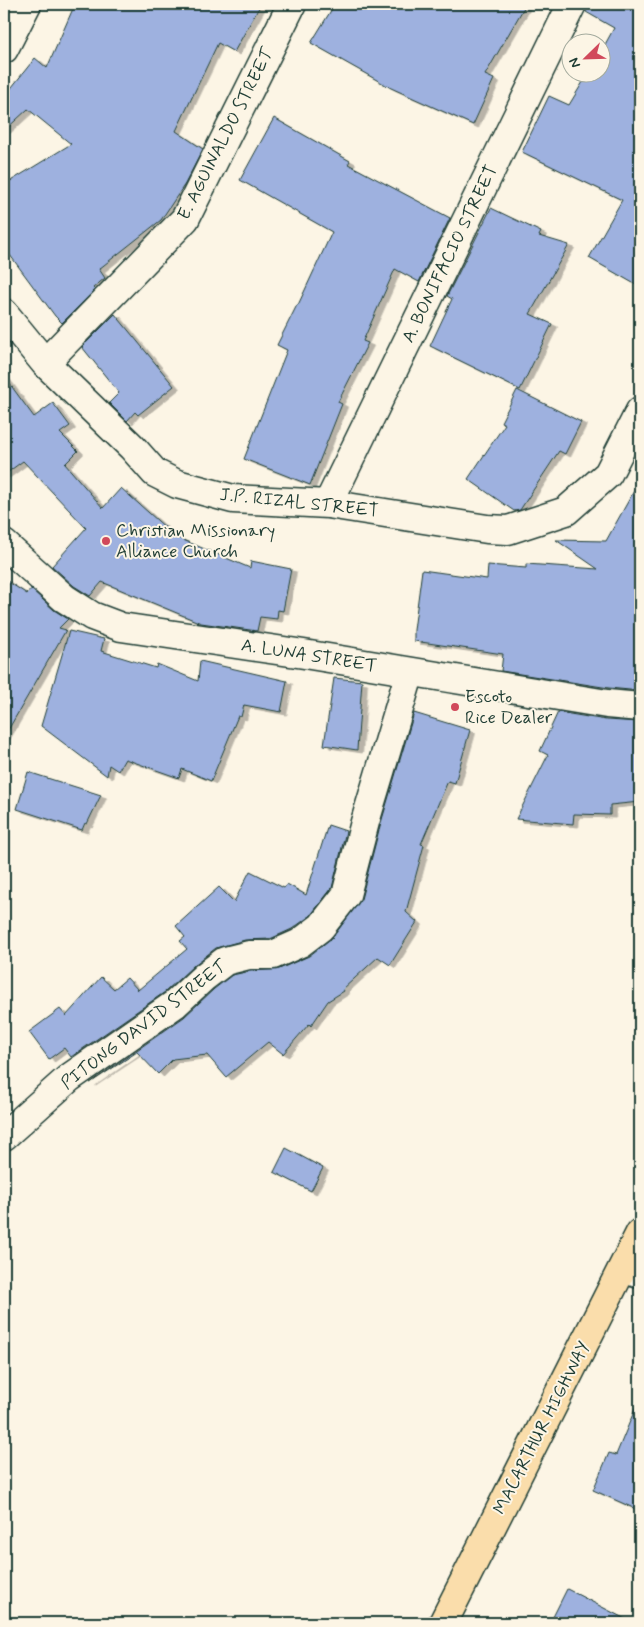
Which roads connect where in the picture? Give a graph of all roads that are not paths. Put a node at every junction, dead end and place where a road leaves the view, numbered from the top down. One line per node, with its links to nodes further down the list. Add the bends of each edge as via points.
1 (27, 4): 4 (street)
2 (292, 4): 6 (street, E. AGUINALDO STREET, via 185,219)
3 (572, 4): 8 (street, A. BONIFACIO STREET)
4 (4, 49)
5 (4, 313): 6 (street, J.P. RIZAL STREET)
6 (45, 363): 8 (street, J.P. RIZAL STREET, via 154,473 177,484 233,499)
7 (640, 412): 8 (street, J.P. RIZAL STREET, via 608,474 566,511 508,530)
8 (328, 504)
9 (4, 544): 10 (street, A. LUNA STREET, via 64,598 92,616 121,627)
10 (410, 672): 11 (street, A. LUNA STREET); 12 (street, PITONG DAVID STREET, via 346,895 321,927 300,943 272,955 226,961 175,1004 69,1078)
11 (640, 707)
12 (4, 1136)
13 (640, 1233): 14 (highway, MACARTHUR HIGHWAY)
14 (630, 1277): 15 (highway, MACARTHUR HIGHWAY)
15 (443, 1623)

